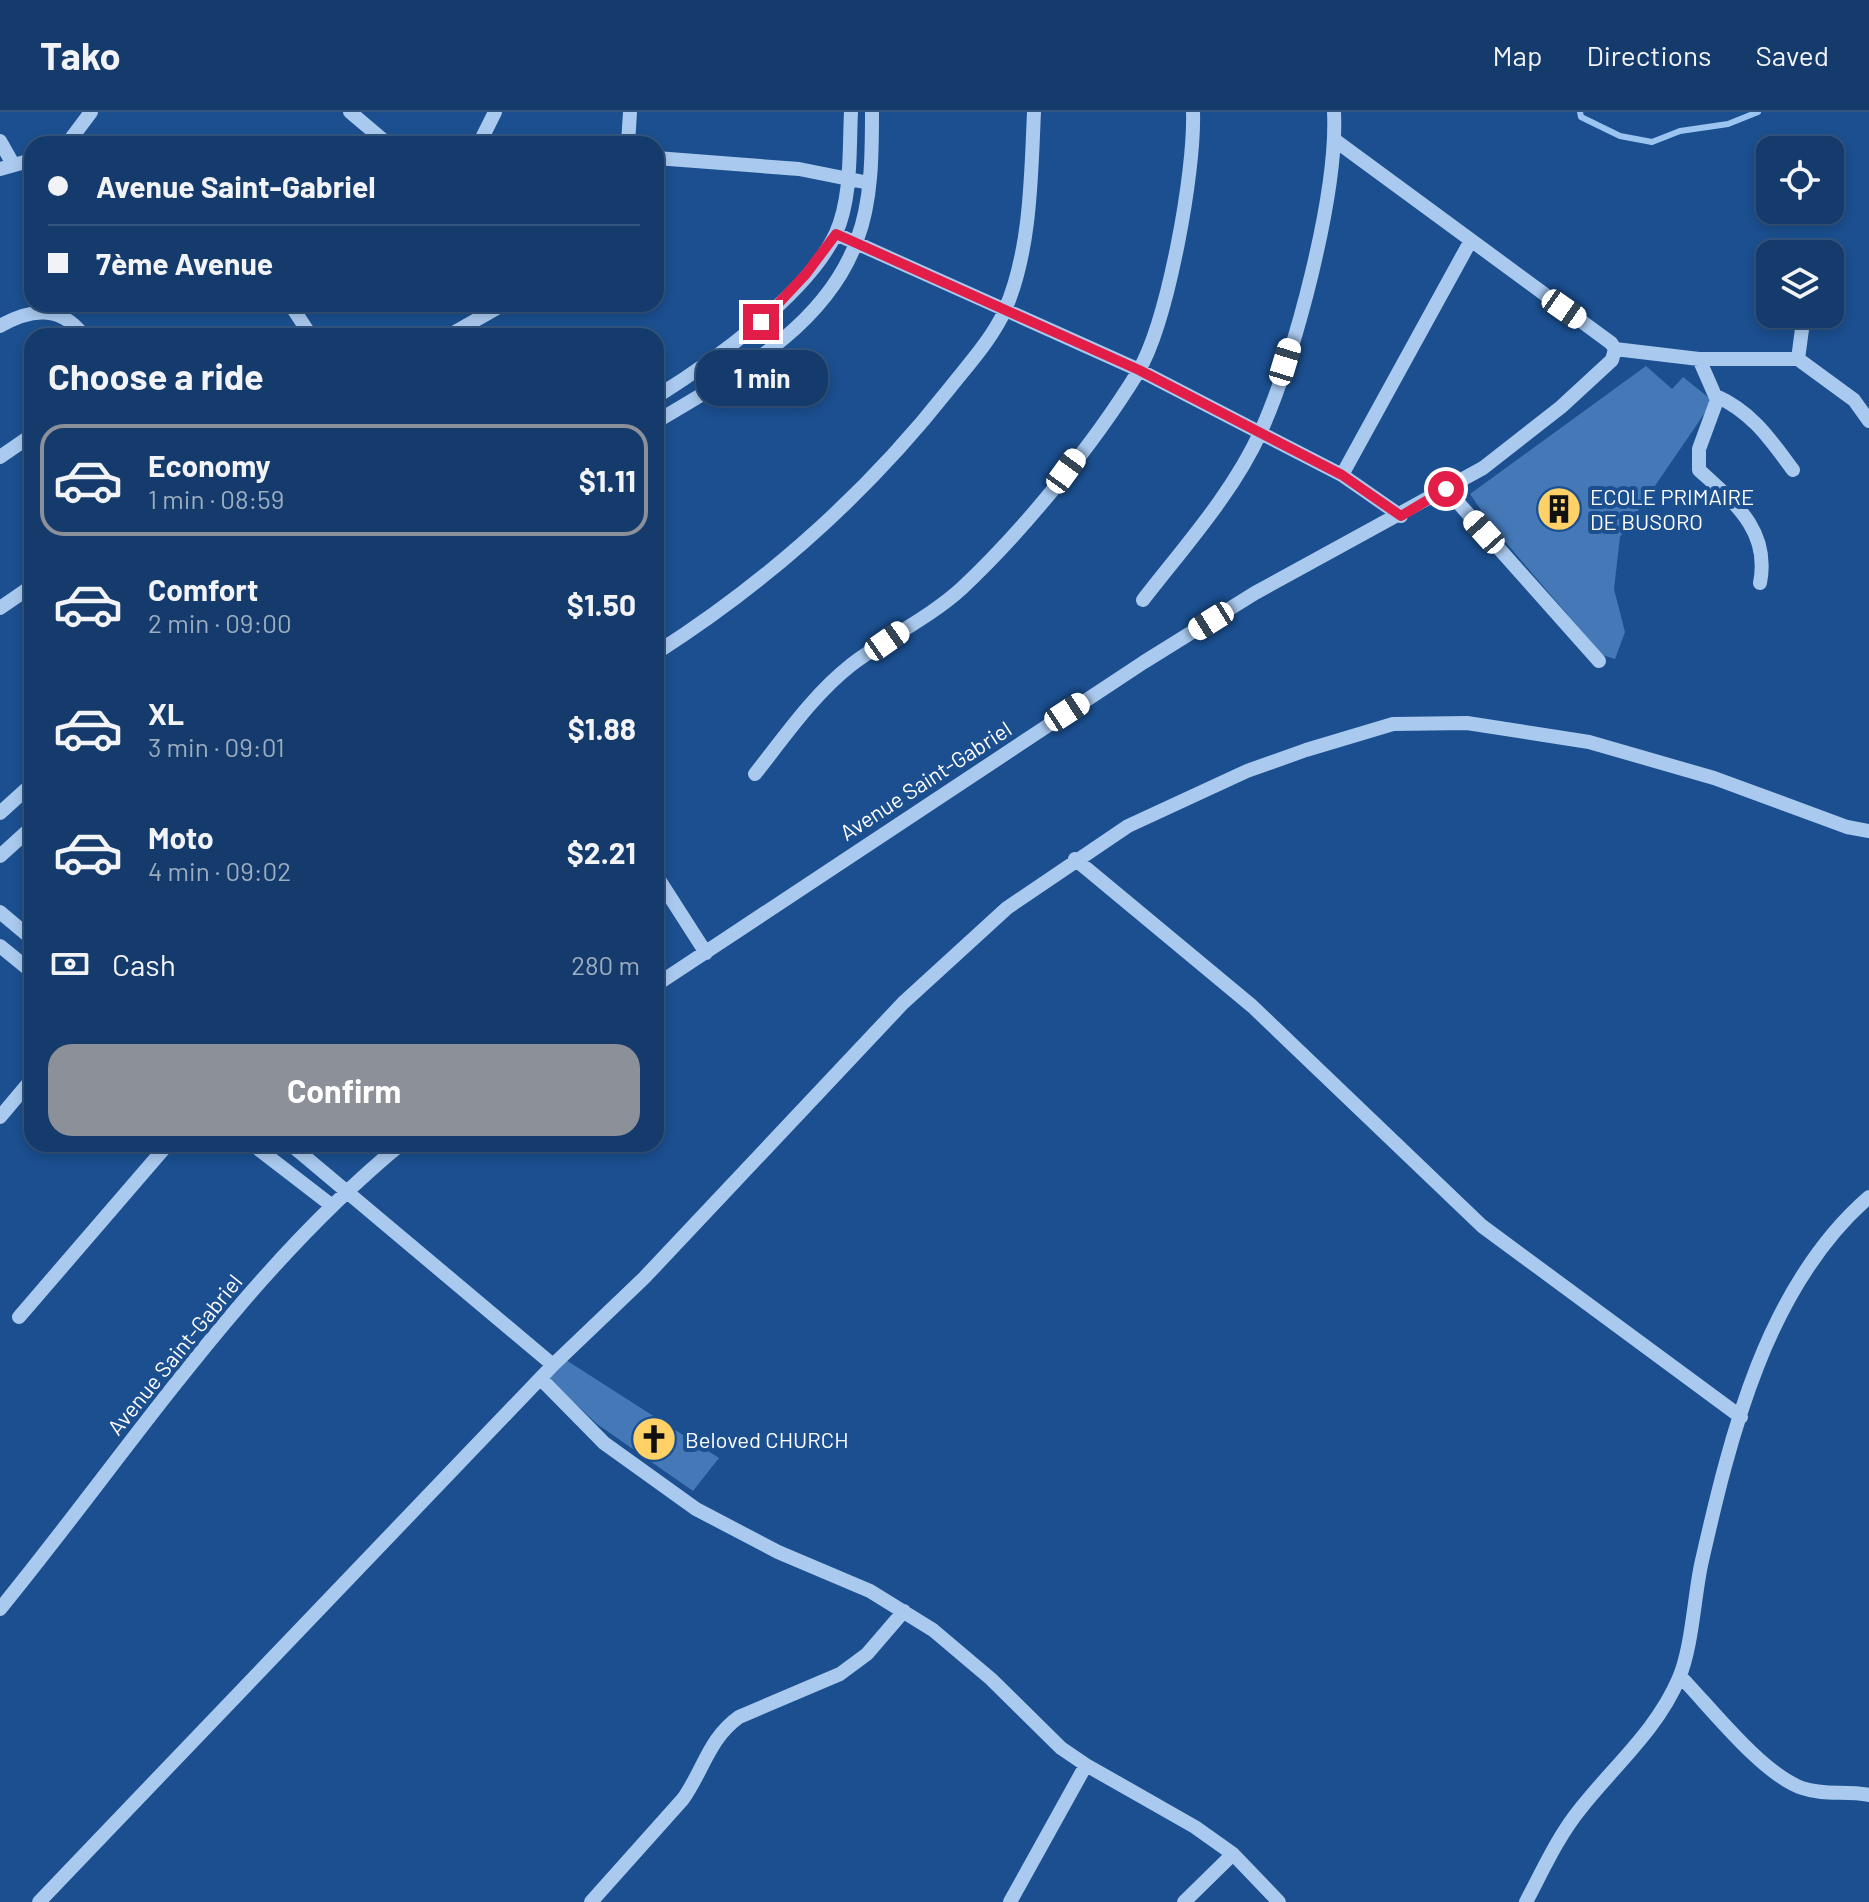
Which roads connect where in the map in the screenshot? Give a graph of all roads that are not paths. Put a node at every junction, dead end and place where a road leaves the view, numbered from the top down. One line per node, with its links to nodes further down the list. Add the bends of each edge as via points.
1 (91, 112): 10 (street)
2 (350, 112): 11 (street)
3 (495, 112): 12 (street)
4 (630, 112): 13 (street)
5 (851, 112): 18 (street)
6 (872, 112): 19 (street)
7 (1034, 112): 23 (street, via 1022,247)
8 (1193, 112): 34 (street, via 1194,145 1176,245)
9 (1334, 112): 15 (street)
10 (73, 136)
11 (378, 136)
12 (483, 136)
13 (628, 136)
14 (0, 141): 17 (street)
15 (1336, 141): 22 (street); 39 (street, via 1302,306)
16 (664, 159): 18 (street, via 799,169)
17 (6, 167)
18 (847, 179): 19 (street); 20 (street)
19 (869, 183): 21 (street)
20 (836, 234): 21 (street); 35 (street, via 761,322)
21 (857, 241): 23 (street); 37 (street, via 833,286 798,327 743,370)
22 (1470, 242): 31 (street); 43 (street)
23 (1005, 310): 34 (street); 50 (street, via 922,423 838,510 775,569)
24 (24, 312): 27 (street)
25 (50, 312): 28 (street)
26 (490, 312): 29 (street)
27 (0, 326)
28 (75, 328)
29 (462, 328)
30 (1802, 328): 33 (street)
31 (1615, 349): 32 (street); 44 (street, Avenue Saint-Gabriel, via 1612,360 1561,407 1483,468)
32 (1699, 359): 33 (street); 36 (street)
33 (1798, 359): 38 (street, via 1854,400)
34 (1139, 370): 39 (street); 52 (street, via 1066,471 960,590 850,666 809,705)
35 (664, 392)
36 (1716, 396): 42 (street, via 1739,406 1759,424); 46 (street, via 1697,460 1699,470 1757,533 1765,560)
37 (664, 417)
38 (1869, 421)
39 (1261, 432): 43 (street); 48 (street, via 1228,488)
40 (24, 440): 41 (street)
41 (0, 457)
42 (1793, 470)
43 (1342, 475): 45 (street)
44 (1446, 489): 45 (street, Avenue Saint-Gabriel); 51 (street)
45 (1401, 516): 63 (street, Avenue Saint-Gabriel, via 1255,593 1169,647)
46 (1760, 583)
47 (24, 592): 49 (street)
48 (1143, 600)
49 (0, 608)
50 (664, 647)
51 (1599, 661)
52 (755, 774)
53 (24, 791): 54 (street)
54 (0, 813)
55 (1869, 831): 58 (street, via 1589,742 1467,723 1393,724 1247,771 1128,826)
56 (24, 834): 57 (street)
57 (0, 856)
58 (1075, 859): 76 (street, via 1007,908 903,1003 644,1278); 78 (street, via 1262,1015 1482,1226)
59 (664, 887): 63 (street)
60 (0, 912): 61 (street)
61 (24, 932)
62 (0, 946): 64 (street)
63 (706, 953): 65 (street, Avenue Saint-Gabriel)
64 (24, 966)
65 (664, 980)
66 (24, 1088): 67 (street)
67 (0, 1117)
68 (161, 1152): 75 (street)
69 (262, 1152): 74 (street)
70 (300, 1152): 72 (street)
71 (391, 1152): 72 (street, Avenue Saint-Gabriel)
72 (347, 1189): 74 (street, Avenue Saint-Gabriel); 76 (street)
73 (1869, 1197): 78 (street, via 1830,1235 1807,1270 1782,1314)
74 (331, 1205): 79 (street, Avenue Saint-Gabriel, via 209,1344)
75 (19, 1317)
76 (553, 1365): 77 (street)
77 (541, 1379): 80 (street, via 604,1443 696,1509); 85 (street)
78 (1741, 1417): 81 (street, via 1702,1565)
79 (0, 1609)
80 (904, 1611): 82 (street, via 991,1679 1061,1748); 86 (street, via 867,1654 840,1674 725,1727 683,1799)
81 (1680, 1676): 83 (street, via 1770,1772 1826,1795); 90 (street, via 1652,1727 1579,1810)
82 (1086, 1765): 84 (street); 87 (street)
83 (1869, 1795)
84 (1233, 1854): 88 (street); 89 (street)
85 (39, 1902)
86 (591, 1902)
87 (1010, 1902)
88 (1184, 1902)
89 (1279, 1902)
90 (1526, 1902)

